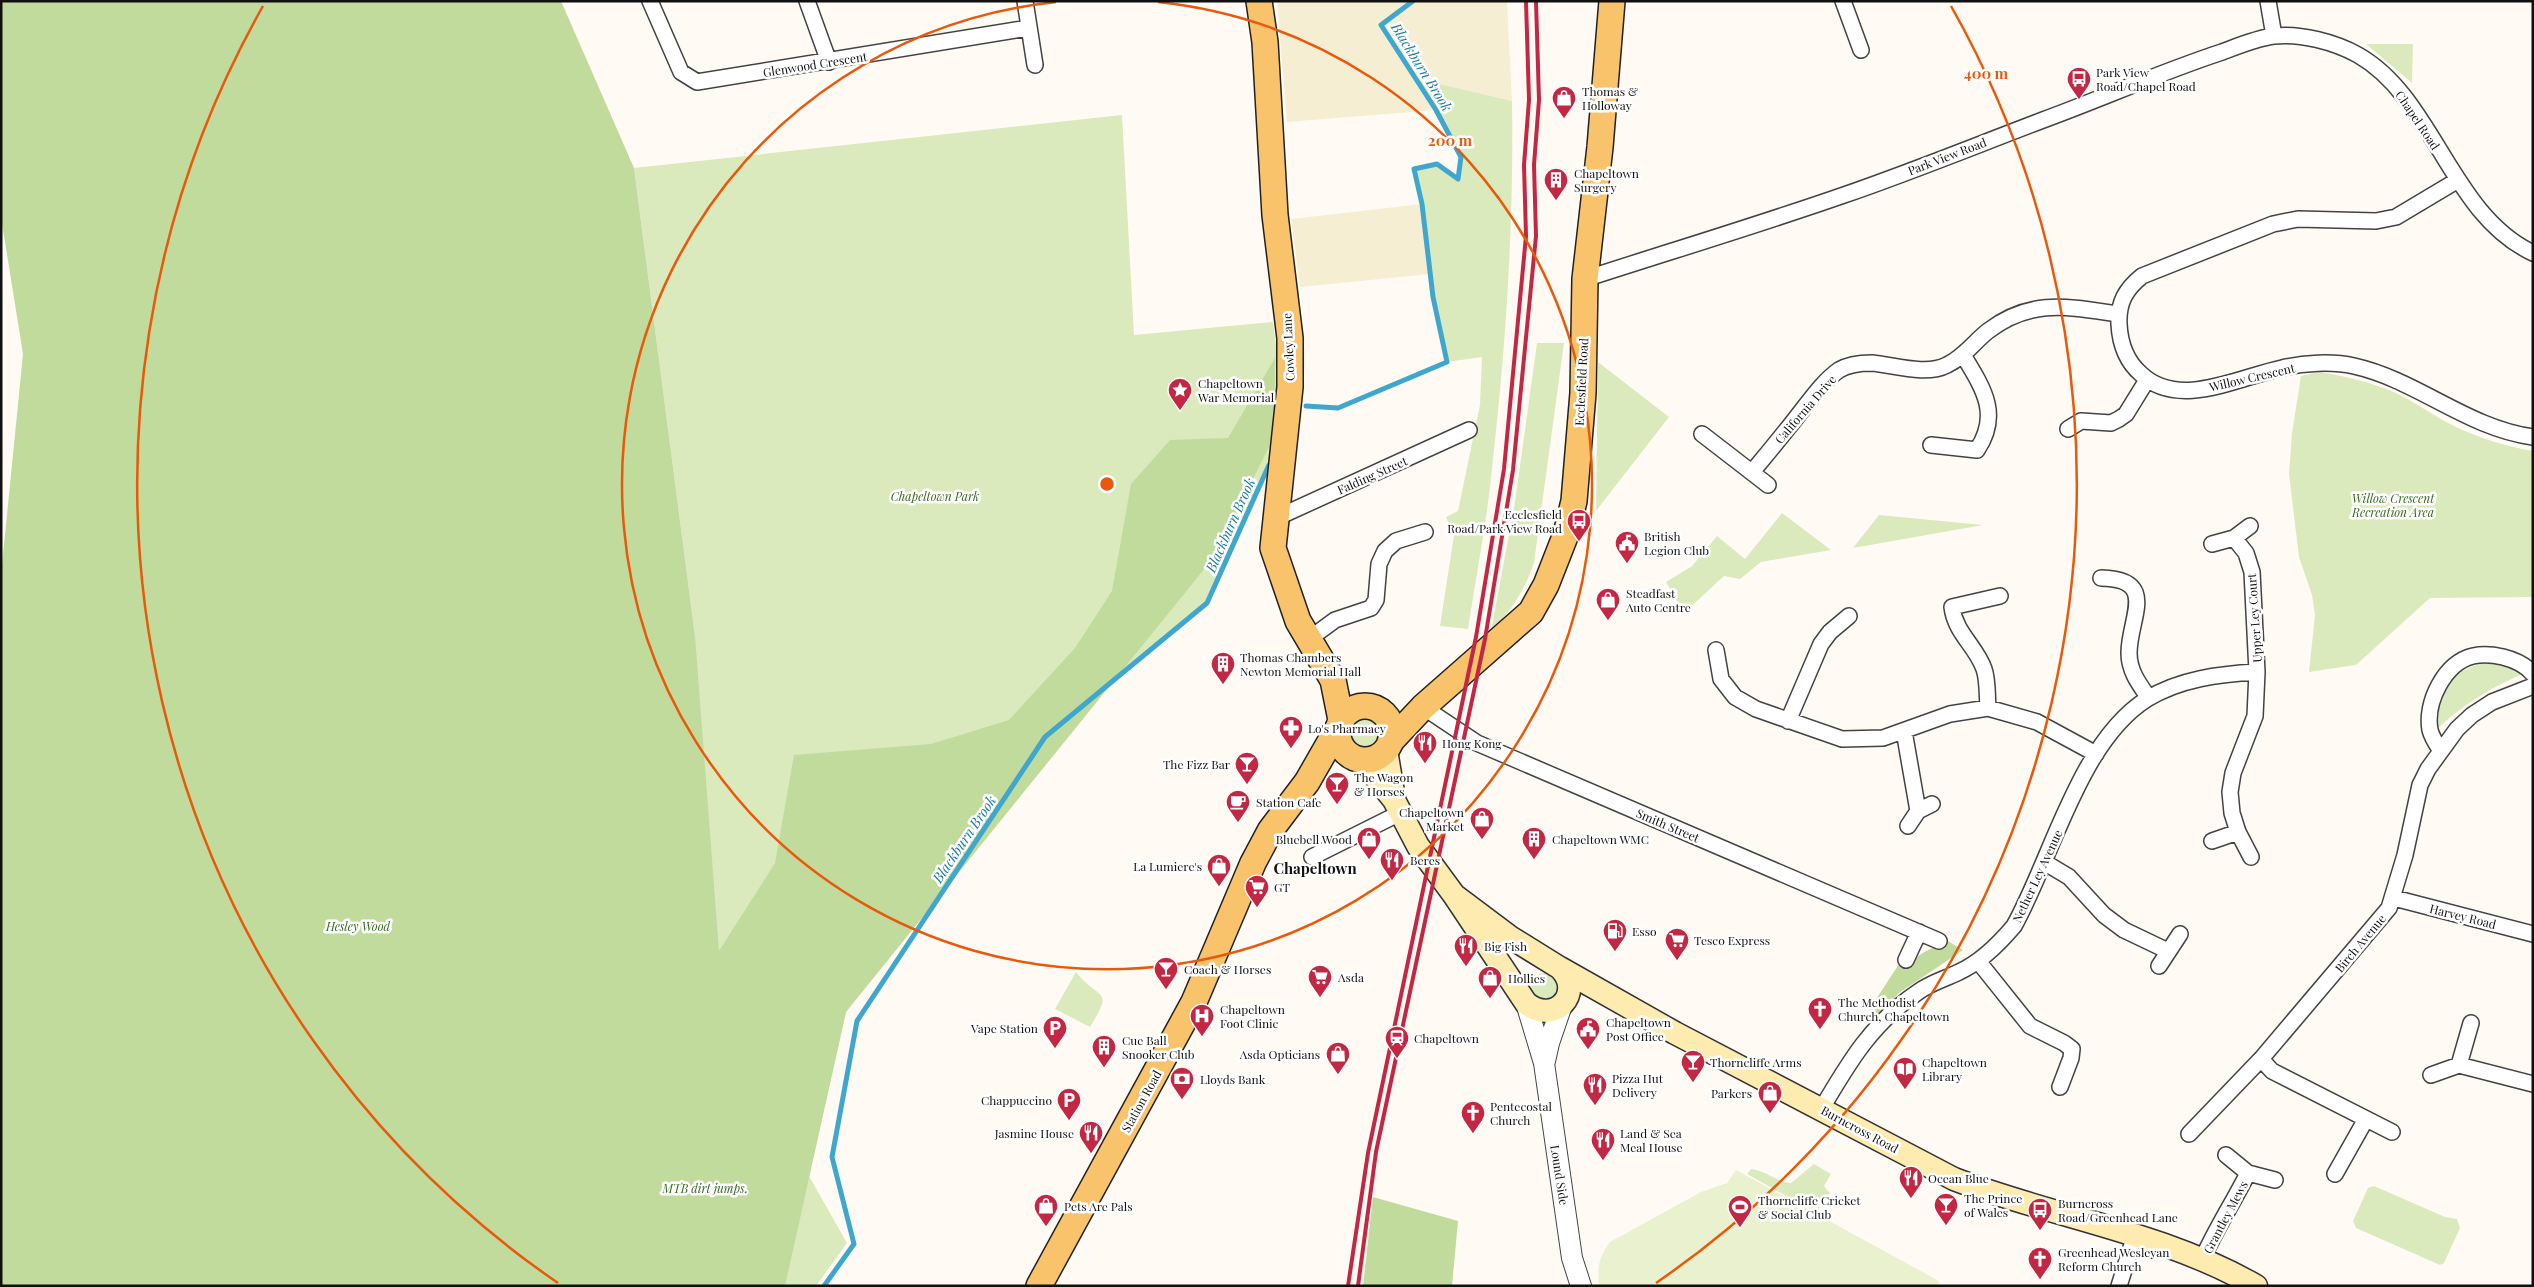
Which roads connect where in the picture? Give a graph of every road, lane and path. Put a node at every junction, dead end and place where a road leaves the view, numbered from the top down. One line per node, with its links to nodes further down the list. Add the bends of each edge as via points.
1 (650, 1): 11 (street, Glenwood Crescent, via 681,72 697,82)
2 (807, 1): 11 (street)
3 (1025, 1): 8 (street)
4 (1259, 1): 26 (main road, Cowley Lane, via 1265,42 1276,224 1290,338 1290,388)
5 (1612, 1): 15 (main road, Ecclesfield Road)
6 (1843, 1): 10 (street)
7 (2268, 1): 9 (street)
8 (1028, 28): 11 (street, Glenwood Crescent); 12 (street)
9 (2274, 36): 13 (street, Chapel Road, via 2319,40 2359,55 2388,78 2408,101); 15 (street, Park View Road, via 2202,58 1845,195)
10 (1860, 50)
11 (829, 62)
12 (1035, 65)
13 (2458, 180): 14 (street, Chapel Road, via 2498,228); 16 (street, Willow Crescent, via 2396,217 2376,221 2298,219 2240,236 2142,276 2129,286)
14 (2533, 253)
15 (1585, 279): 41 (main road, Ecclesfield Road, via 1583,393 1574,501 1566,537 1531,612)
16 (2118, 314): 17 (street, California Drive, via 2068,306 2024,310 1986,332); 18 (street, Willow Crescent, via 2124,352 2133,367)
17 (1963, 355): 23 (street, via 1984,390 1989,426 1977,450); 24 (street, California Drive, via 1935,369 1870,363 1852,364 1840,370 1808,402)
18 (2147, 380): 19 (street, via 2126,414 2119,419 2111,423 2081,421); 22 (street, Willow Crescent, via 2168,388 2194,390 2220,386 2284,367 2352,365 2404,385 2470,419)
19 (2068, 429)
20 (1469, 430): 26 (street, Falding Street)
21 (1702, 434): 24 (street)
22 (2533, 437)
23 (1932, 445)
24 (1752, 471): 25 (street)
25 (1768, 485)
26 (1274, 519): 34 (main road, Cowley Lane, via 1273,548 1289,598)
27 (2250, 526): 29 (street)
28 (1425, 532): 34 (street, via 1396,541 1385,552 1379,564 1376,600 1371,608 1335,620)
29 (2234, 538): 30 (street); 36 (street, Upper Ley Court, via 2246,553 2252,572)
30 (2212, 544)
31 (2101, 578): 40 (street, via 2115,578 2128,584 2137,595 2138,610 2129,653 2136,680)
32 (2000, 596): 42 (street, via 1952,607 1958,627 1985,670)
33 (1849, 616): 44 (street, via 1830,632 1822,644)
34 (1308, 639): 38 (main road, Cowley Lane)
35 (1716, 650): 44 (street, via 1721,679 1730,693 1756,709)
36 (2257, 672): 40 (street, Nether Ley Avenue, via 2200,679); 56 (street, Upper Ley Court, via 2254,716 2232,773 2232,813)
37 (2533, 674): 48 (street, via 2512,659 2492,654 2472,656 2455,667 2440,682 2429,716 2431,733)
38 (1333, 680): 43 (main road, Cowley Lane); 45 (main road, Cowley Lane)
39 (2533, 686): 48 (street, Birch Avenue, via 2492,702 2472,715)
40 (2149, 698): 49 (street, Nether Ley Avenue, via 2122,720)
41 (1423, 707): 43 (main road); 47 (main road, Ecclesfield Road); 63 (street, Smith Street, via 1477,743)
42 (1988, 708): 46 (street, via 1950,714); 49 (street, via 2037,722)
43 (1376, 709): 45 (main road, via 1354,708); 47 (main road, via 1391,725)
44 (1788, 721): 46 (street, via 1842,739 1883,738)
45 (1340, 724): 50 (main road, via 1341,745); 51 (main road, Station Road)
46 (1904, 731): 54 (street)
47 (1388, 746): 50 (main road, via 1375,758); 53 (main road)
48 (2440, 751): 62 (street, Birch Avenue, via 2420,785)
49 (2096, 754): 60 (street, Nether Ley Avenue)
50 (1358, 759): 51 (main road, Station Road, via 1330,766); 53 (main road)
51 (1307, 782): 92 (main road, Station Road, via 1270,831 1253,863 1194,1002)
52 (1932, 804): 54 (street)
53 (1397, 806): 58 (street); 61 (main road, Lound Side, via 1416,842)
54 (1918, 811): 55 (street)
55 (1908, 826)
56 (2238, 832): 57 (street); 59 (street, Upper Ley Court)
57 (2212, 841)
58 (1312, 857)
59 (2251, 857)
60 (2044, 862): 67 (street, via 2069,877 2104,915 2124,930); 69 (street, Nether Ley Avenue, via 2014,926)
61 (1454, 895): 70 (main road, Lound Side, via 1510,938); 73 (main road, Lound Side)
62 (2394, 898): 65 (street, Harvey Road); 76 (street, Birch Avenue, via 2376,926)
63 (1919, 932): 66 (street, Smith Street); 68 (street)
64 (2180, 934): 67 (street)
65 (2533, 934)
66 (1940, 941)
67 (2168, 951): 71 (street)
68 (1906, 960)
69 (1978, 961): 81 (street, via 2030,1026 2072,1049); 82 (street, Nether Ley Avenue, via 1919,991 1894,1010 1867,1036)
70 (1557, 966): 72 (main road, Burncross Road); 73 (main road, Lound Side, via 1537,964 1530,967 1521,980); 74 (main road, Lound Side, via 1568,979)
71 (2159, 966)
72 (1614, 999): 74 (main road, Burncross Road, via 1592,990 1576,991); 82 (main road, Burncross Road)
73 (1524, 1000): 74 (main road, via 1540,1012 1556,1010); 77 (street, Lound Side)
74 (1565, 1001): 77 (street, Lound Side)
75 (2471, 1023): 78 (street)
76 (2261, 1059): 83 (street, via 2272,1071); 85 (street, Birch Avenue)
77 (1544, 1063): 93 (street, Lound Side, via 1572,1258)
78 (2459, 1065): 79 (street); 80 (street)
79 (2431, 1075)
80 (2533, 1084)
81 (2060, 1087)
82 (1822, 1108): 90 (main road, Burncross Road, via 1954,1179 1998,1196)
83 (2366, 1119): 84 (street); 88 (street)
84 (2392, 1132)
85 (2189, 1134)
86 (2226, 1155): 87 (street, Grantley Mews)
87 (2248, 1173): 89 (street, Grantley Mews); 91 (street, Grantley Mews, via 2214,1231)
88 (2336, 1174)
89 (2275, 1180)
90 (2135, 1235): 91 (main road, Burncross Road); 94 (street)
91 (2202, 1260): 95 (main road, Burncross Road)
92 (1039, 1286)
93 (1581, 1286)
94 (2119, 1286)
95 (2256, 1286)

